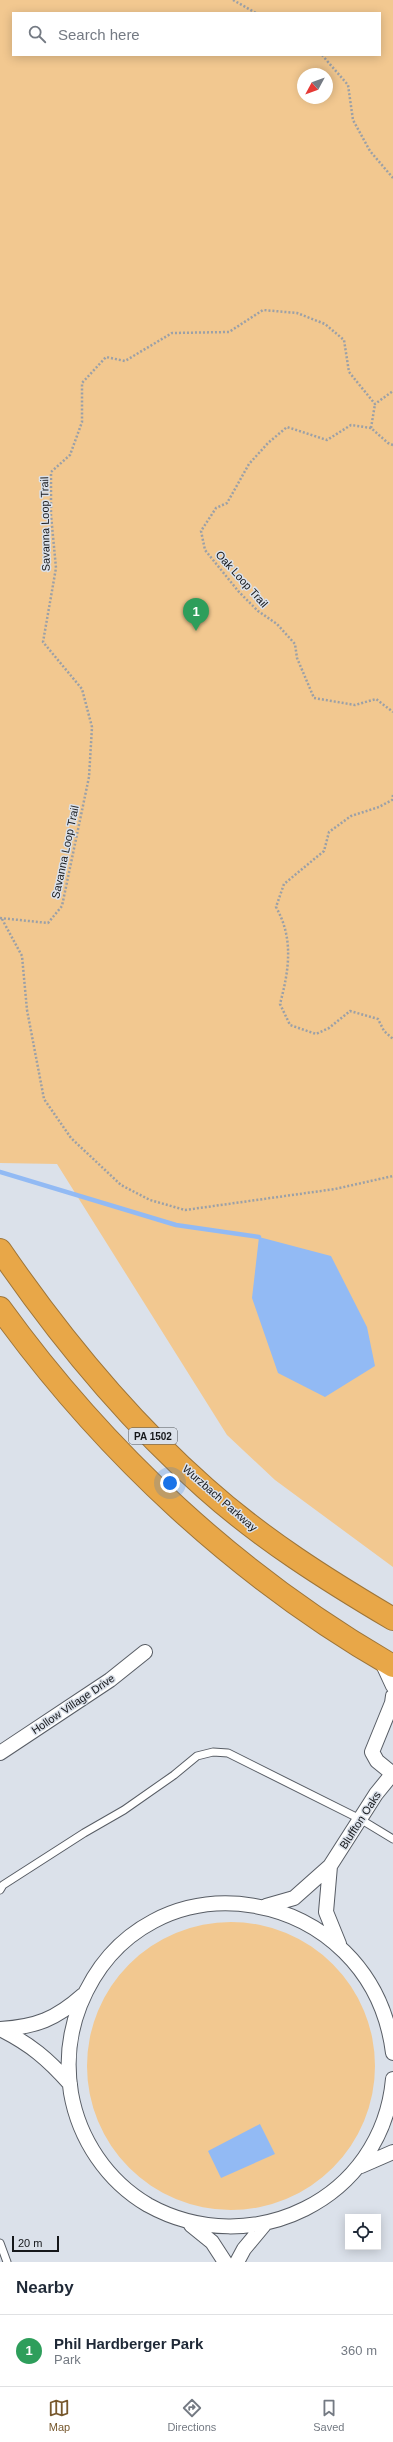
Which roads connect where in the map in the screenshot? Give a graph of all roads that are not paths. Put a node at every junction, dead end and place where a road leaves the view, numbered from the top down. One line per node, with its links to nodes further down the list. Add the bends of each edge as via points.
1 (0, 1250): 3 (highway, Wurzbach Parkway / PA 1502, via 35,1300 92,1372 204,1487 294,1557)
2 (0, 1308): 5 (highway, PA 1502, via 98,1429 149,1481 248,1567)
3 (393, 1619)
4 (145, 1652): 8 (street, Hollow Village Drive, via 110,1680)
5 (386, 1662): 6 (street)
6 (393, 1686)
7 (393, 1696): 9 (street, Bluffton Oaks, via 372,1752 377,1761)
8 (0, 1753)
9 (393, 1774): 10 (street, Bluffton Oaks)
10 (362, 1816): 11 (lane); 12 (street, Bluffton Oaks); 13 (lane, via 228,1753 213,1752 197,1756 124,1810 3,1885)
11 (393, 1839)
12 (330, 1866): 14 (street, Bluffton Oaks, via 294,1898); 15 (street, Bluffton Oaks, via 326,1912)
13 (0, 1890)
14 (263, 1906): 15 (street, via 307,1923); 16 (street, via 210,1904 176,1912 159,1920 129,1938 116,1950 97,1973)
15 (340, 1946): 18 (street, via 366,1976 377,1994 388,2026)
16 (85, 1994): 17 (street, via 51,2019 26,2027); 20 (street, via 71,2038 68,2061)
17 (0, 2029): 20 (street, via 25,2041)
18 (393, 2053)
19 (393, 2079): 22 (street, via 384,2123)
20 (70, 2084): 23 (street, via 77,2118 92,2150 102,2164 122,2186 140,2200)
21 (393, 2152): 22 (street)
22 (359, 2168): 24 (street, via 317,2205 300,2214)
23 (188, 2223): 24 (street, via 226,2229); 27 (street, via 212,2242)
24 (264, 2225): 28 (street, via 244,2249)
25 (0, 2243): 26 (lane)
26 (7, 2262)
27 (225, 2262)
28 (237, 2262)

